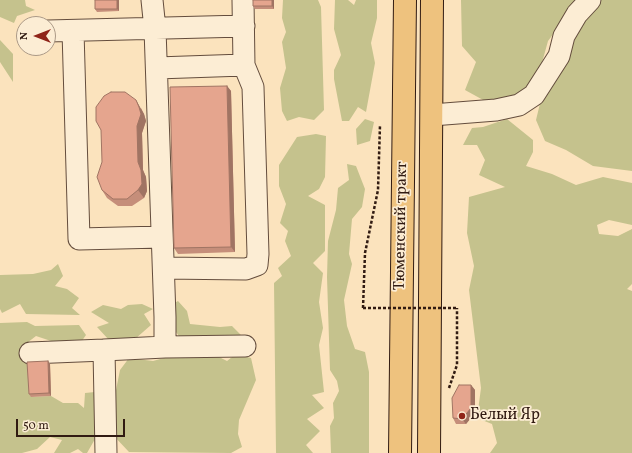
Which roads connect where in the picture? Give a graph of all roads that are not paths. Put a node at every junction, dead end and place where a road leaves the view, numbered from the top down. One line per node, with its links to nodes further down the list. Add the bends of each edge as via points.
1 (152, 0): 7 (lane)
2 (243, 0): 6 (lane)
3 (405, 0): 20 (main road, Тюменский тракт)
4 (432, 0): 12 (main road, Тюменский тракт)
5 (590, 0): 12 (lane, via 577,14 564,36 559,56 534,95 519,105 496,110)
6 (244, 26): 7 (lane); 10 (lane)
7 (155, 29): 9 (lane); 11 (lane)
8 (56, 31): 9 (lane)
9 (73, 31): 13 (lane, via 79,239)
10 (244, 65): 11 (lane); 14 (lane, via 253,87 257,265 246,269)
11 (157, 68): 13 (lane)
12 (432, 115): 21 (main road, Тюменский тракт)
13 (162, 237): 14 (lane)
14 (164, 268): 16 (lane)
15 (245, 346): 16 (lane)
16 (165, 347): 17 (lane)
17 (104, 350): 18 (lane); 19 (lane)
18 (30, 353)
19 (106, 453)
20 (400, 453)
21 (429, 453)

